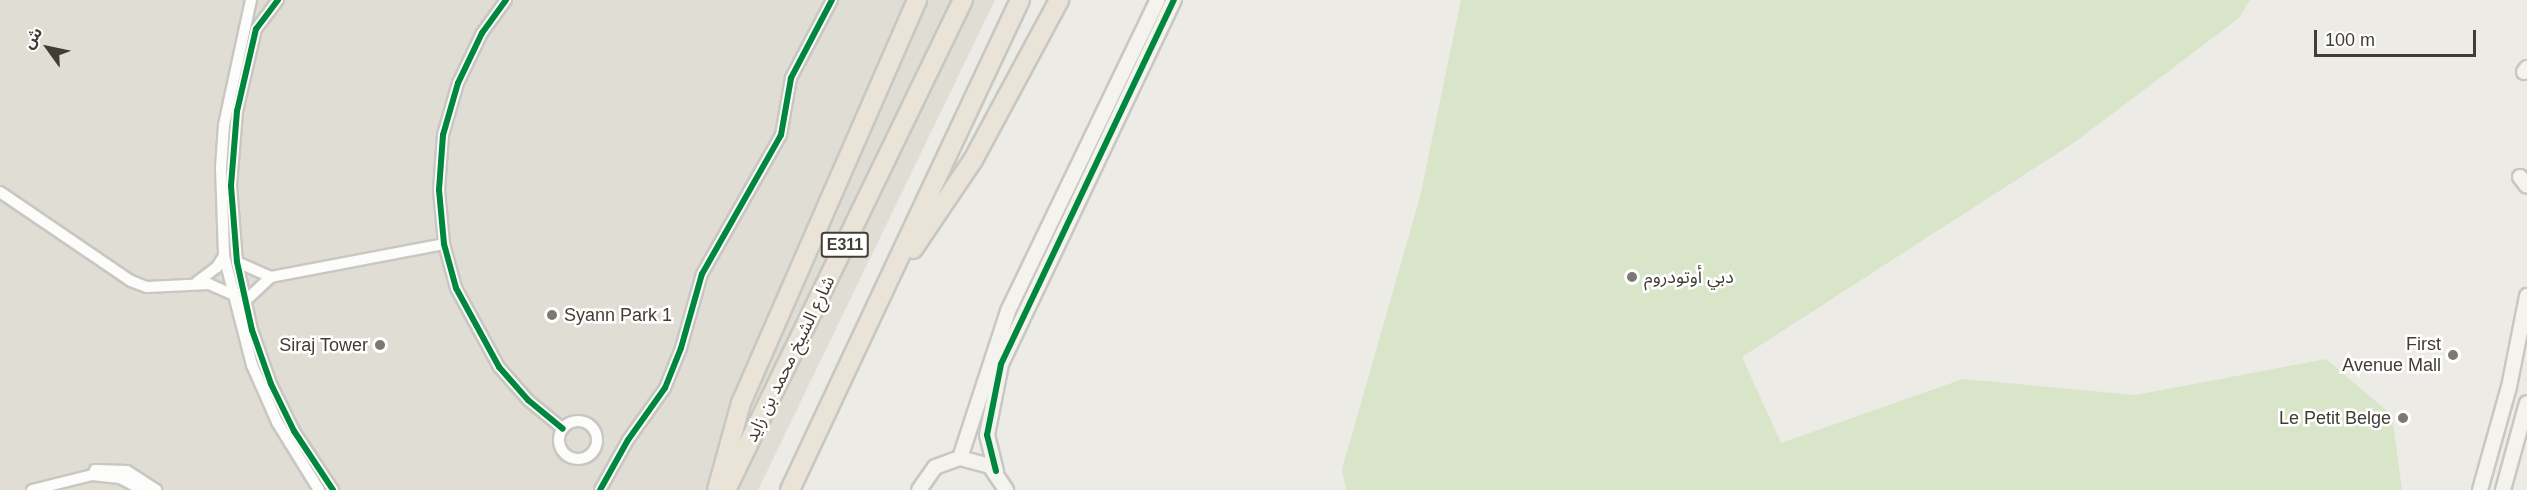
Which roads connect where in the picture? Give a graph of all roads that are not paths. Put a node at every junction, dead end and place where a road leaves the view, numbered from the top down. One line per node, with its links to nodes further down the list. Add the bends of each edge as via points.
1 (251, 0): 13 (street, via 225,125 221,168)
2 (278, 0): 14 (street, via 256,29 237,111 231,186)
3 (506, 0): 12 (street, via 482,33 458,82 443,135 439,190)
4 (832, 0): 31 (street, via 791,78 781,135 702,274 665,388 631,435)
5 (917, 0): 32 (highway, via 744,396)
6 (963, 0): 33 (highway, شارع الشيخ محمد بن زايد / E311)
7 (1020, 0): 17 (highway)
8 (1059, 0): 17 (highway, via 973,160)
9 (1158, 0): 23 (street, via 1008,311)
10 (1174, 0): 24 (street, via 1031,293 1001,364 987,429 987,446)
11 (0, 192): 16 (street, via 131,282 147,287)
12 (444, 244): 15 (street); 22 (street, via 456,288 499,367 528,400)
13 (224, 256): 16 (street, via 213,271); 18 (street)
14 (237, 262): 15 (street); 20 (street)
15 (271, 277): 20 (street)
16 (196, 282): 18 (street)
17 (888, 285): 34 (highway)
18 (231, 294): 29 (street, via 266,399)
19 (2527, 296): 37 (street, via 2509,387)
20 (244, 302): 30 (street, via 283,410)
21 (2527, 403): 38 (street)
22 (563, 429)
23 (960, 458): 24 (street, via 983,462); 35 (street, via 935,467)
24 (996, 471): 36 (street)
25 (78, 477): 26 (street); 27 (street, via 106,475); 28 (street, via 97,470 117,469 137,475)
26 (32, 490)
27 (143, 490)
28 (156, 490)
29 (319, 490)
30 (333, 490)
31 (600, 490)
32 (717, 490)
33 (726, 490)
34 (790, 490)
35 (919, 490)
36 (1006, 490)
37 (2480, 490)
38 (2503, 490)

